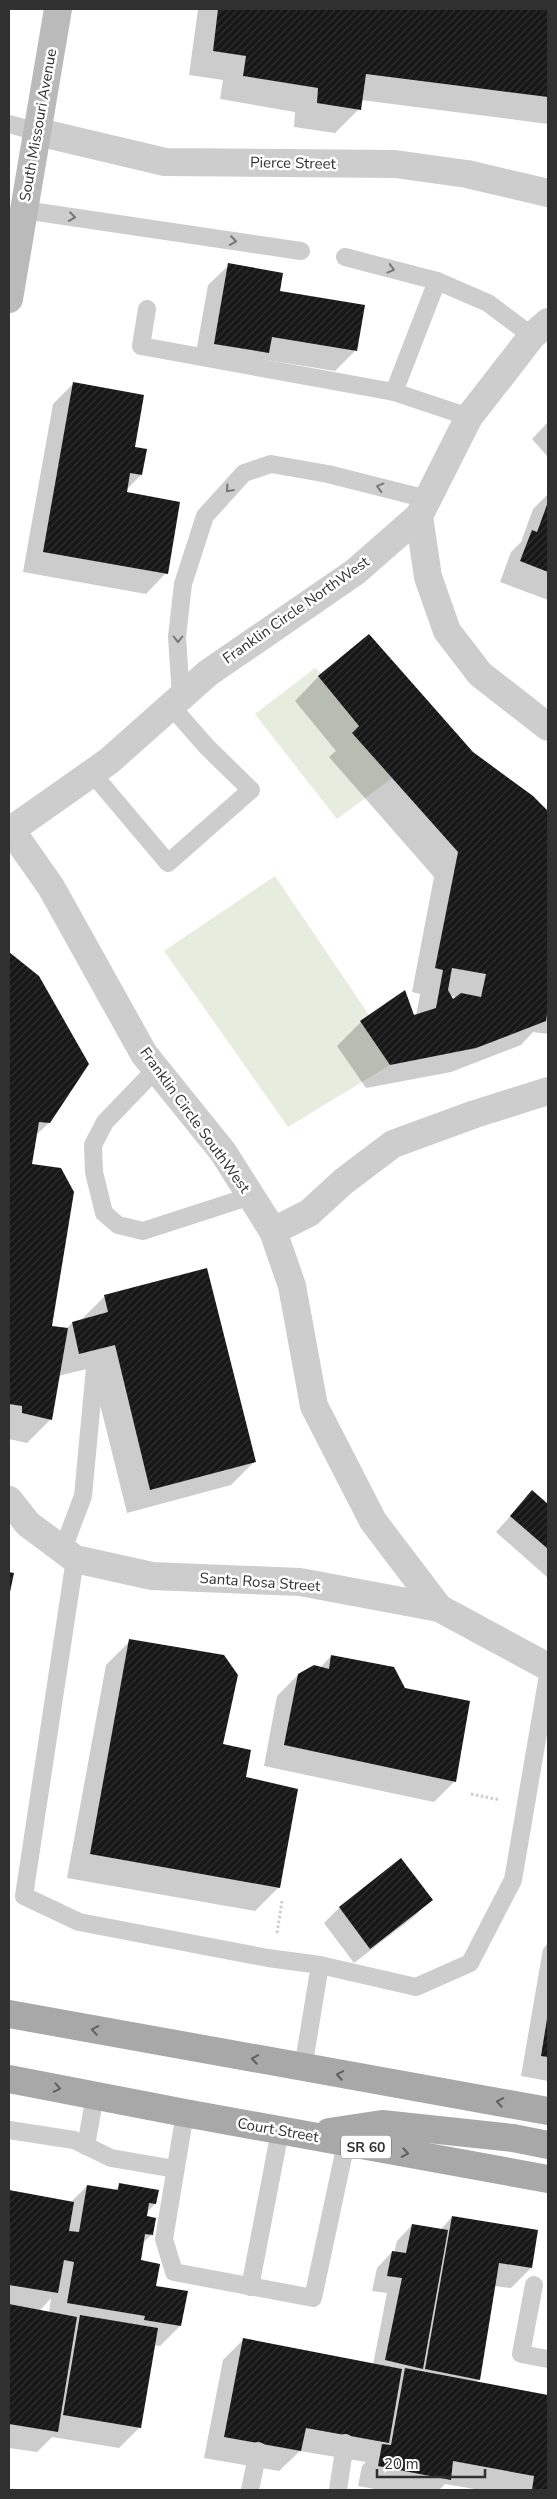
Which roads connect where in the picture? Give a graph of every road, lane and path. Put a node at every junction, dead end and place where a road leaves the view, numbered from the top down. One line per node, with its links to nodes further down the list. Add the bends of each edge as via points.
1 (58, 9): 3 (main road, South Missouri Avenue)
2 (9, 124): 3 (lane)
3 (38, 132): 4 (street, Pierce Street, via 165,162 395,164 467,174); 5 (main road, South Missouri Avenue)
4 (548, 193)
5 (24, 210): 6 (lane, one-way to 6); 9 (main road, South Missouri Avenue)
6 (301, 251)
7 (345, 257): 8 (lane, one-way to 8)
8 (437, 281): 11 (lane); 12 (lane)
9 (9, 300)
10 (147, 309): 12 (lane, via 141,346)
11 (540, 329): 13 (street, Franklin Circle NorthWest)
12 (394, 392): 13 (lane)
13 (469, 417): 14 (street, Franklin Circle NorthWest)
14 (423, 508): 15 (street, Franklin Circle NorthWest, via 355,572 208,673); 15 (lane, one-way to 15, via 328,474 271,464 244,473 204,516 183,584 177,637); 16 (street, via 428,577 447,631 480,674)
15 (176, 701): 17 (street, Franklin Circle NorthWest); 17 (lane, via 207,747 251,790 168,863)
16 (548, 727)
17 (92, 773): 18 (street, Franklin Circle NorthWest)
18 (10, 829): 19 (street, Franklin Circle SouthWest, via 51,888 144,1054)
19 (156, 1069): 21 (street, Franklin Circle SouthWest, via 223,1152); 21 (lane, via 105,1122 93,1146 94,1172 104,1213 118,1225 143,1231)
20 (548, 1091): 22 (street, via 393,1144 344,1181 309,1213)
21 (251, 1196): 22 (street, Franklin Circle SouthWest)
22 (273, 1231): 26 (street, Franklin Circle SouthWest, via 292,1286 314,1406 373,1520)
23 (95, 1368): 25 (lane, via 83,1496)
24 (9, 1500): 25 (street, Santa Rosa Street, via 28,1524)
25 (69, 1554): 26 (street, Santa Rosa Street, via 152,1576 300,1582); 33 (lane, via 24,1896 78,1922)
26 (439, 1608): 27 (street, Santa Rosa Street)
27 (548, 1667)
28 (548, 1675): 33 (lane, via 513,1880 470,1964 416,1987)
29 (470, 1794): 30 (path)
30 (502, 1800)
31 (282, 1901): 32 (path)
32 (278, 1928)
33 (320, 1965): 35 (lane)
34 (9, 2014): 35 (main road, one-way to 34)
35 (303, 2068): 38 (main road, one-way to 35)
36 (9, 2078): 37 (main road, Court Street / SR 60, one-way to 37)
37 (94, 2096): 39 (main road, Court Street / SR 60); 45 (lane)
38 (548, 2111)
39 (185, 2113): 41 (main road, Court Street / SR 60); 46 (lane)
40 (9, 2130): 45 (lane, via 74,2140)
41 (280, 2130): 42 (main road, Court Street / SR 60); 49 (lane)
42 (307, 2135): 43 (main road, Court Street / SR 60); 44 (main road, via 382,2124 513,2138)
43 (346, 2143): 47 (main road, Court Street / SR 60, one-way to 47); 49 (lane, via 312,2298)
44 (548, 2145)
45 (86, 2146): 46 (lane, via 111,2158)
46 (175, 2169): 49 (lane, via 164,2239 174,2272)
47 (548, 2179)
48 (534, 2285): 50 (lane, via 521,2354)
49 (250, 2287)
50 (548, 2359)
51 (346, 2443): 54 (lane)
52 (258, 2451): 53 (lane)
53 (250, 2490)
54 (338, 2490)

